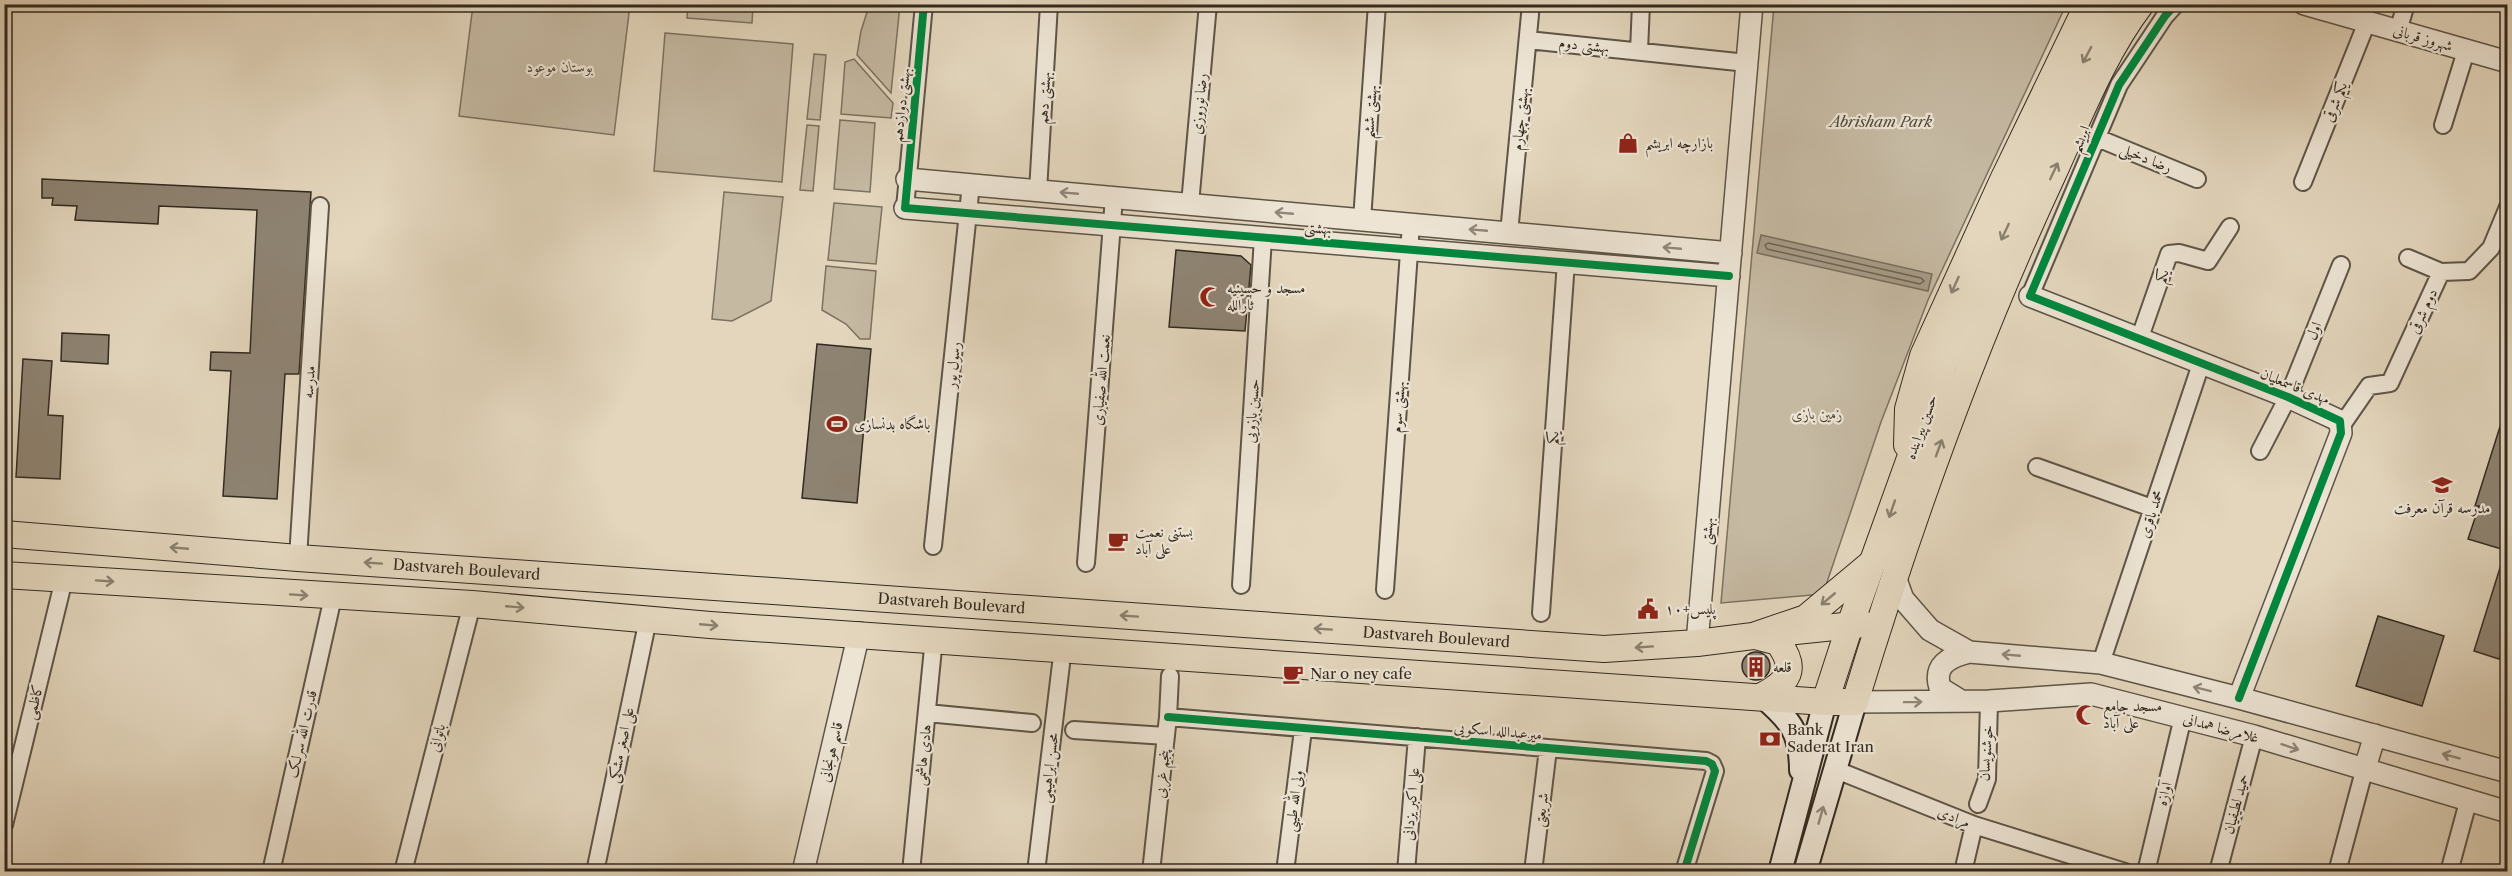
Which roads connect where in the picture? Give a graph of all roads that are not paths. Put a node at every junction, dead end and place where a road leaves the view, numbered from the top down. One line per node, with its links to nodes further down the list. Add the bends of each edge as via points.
1 (924, 4): 23 (street, بهشتی دوازدهم)
2 (1049, 4): 27 (street, بهشتی دهم)
3 (1208, 4): 29 (street, رضا نوروزی)
4 (1377, 4): 34 (street, بهشتی ششم)
5 (1531, 4): 16 (street, بهشتی چهارم)
6 (1641, 4): 17 (street)
7 (1752, 4): 20 (street, بهشتی)
8 (2088, 4): 54 (main road, one-way to 54, via 1923,356 1908,409)
9 (2116, 4): 54 (main road, حسین پیراینده, one-way to 54, via 2078,74 1944,364)
10 (2141, 4): 60 (main road, حسین پیراینده, one-way to 10, via 2006,278 2095,82)
11 (2176, 4): 22 (street, ابریشم, via 2119,85)
12 (2304, 4): 14 (street, شهروز قربانی)
13 (2406, 4): 15 (street)
14 (2367, 22): 15 (street, شهروز قربانی); 25 (street, یکم شرقی)
15 (2398, 31): 18 (street, شهروز قربانی)
16 (1528, 40): 17 (street, بهشتی دوم); 38 (street, بهشتی چهارم)
17 (1639, 51): 20 (street, بهشتی دوم)
18 (2466, 51): 19 (street, شهروز قربانی); 21 (street)
19 (2508, 62)
20 (1747, 63): 41 (street, بهشتی)
21 (2443, 125)
22 (2095, 137): 24 (street, رضا دخیلی); 47 (street, ابریشم)
23 (907, 179): 26 (street); 32 (street, بهشتی دوازدهم)
24 (2197, 179)
25 (2303, 182)
26 (971, 184): 27 (street); 33 (street, رسول پور)
27 (1038, 190): 28 (street, one-way to 27)
28 (1114, 197): 29 (street); 36 (street, نعمت الله صفیاری)
29 (1190, 204): 34 (street, one-way to 29)
30 (320, 206): 58 (street, مدرسه)
31 (2508, 207): 45 (street, دوم شرقی, via 2491,248 2469,271)
32 (905, 208): 33 (street, بهشتی)
33 (970, 213): 36 (street, بهشتی); 57 (street, رسول پور)
34 (1362, 220): 35 (street)
35 (1412, 224): 38 (street, one-way to 35); 40 (street, بهشتی سوم)
36 (1114, 225): 39 (street, بهشتی); 59 (street, نعمت الله صفیاری)
37 (2230, 227): 48 (street, یکم, via 2208,261 2169,254)
38 (1509, 233): 41 (street, one-way to 38)
39 (1263, 238): 40 (street, بهشتی); 63 (street, حسین بازویی)
40 (1410, 250): 43 (street, بهشتی); 64 (street, بهشتی سوم)
41 (1731, 253): 46 (street, بهشتی)
42 (2408, 258): 45 (street)
43 (1566, 262): 46 (street, بهشتی); 67 (street, یکم)
44 (2341, 265): 50 (street, اول)
45 (2441, 272): 51 (street, دوم شرقی, via 2390,383 2369,386)
46 (1729, 276): 74 (street, بهشتی)
47 (2030, 296): 48 (street, مهدی قاسمعلیان)
48 (2139, 340): 49 (street, مهدی قاسمعلیان)
49 (2201, 364): 50 (street, مهدی قاسمعلیان); 55 (street, محمد باقری)
50 (2288, 397): 51 (street, مهدی قاسمعلیان, via 2334,417); 52 (street, اول)
51 (2342, 425): 80 (street)
52 (2260, 451)
53 (2037, 467): 55 (street)
54 (1906, 468): 60 (main road, حسین پیراینده, one-way to 60)
55 (2152, 508): 76 (street, محمد باقری)
56 (4, 534): 58 (main road, Dastvareh Boulevard, one-way to 56)
57 (933, 546)
58 (298, 558): 74 (main road, Dastvareh Boulevard, one-way to 58, via 1604,649)
59 (1086, 563)
60 (1884, 568): 69 (main road, حسین پیراینده); 70 (main road, حسین پیراینده); 72 (main road, Dastvareh Boulevard, one-way to 72, via 1806,618); 75 (street, via 1930,630)
61 (4, 575): 62 (main road)
62 (64, 579): 65 (main road, one-way to 65); 103 (street, کاظمی)
63 (1241, 585)
64 (1385, 590)
65 (333, 597): 66 (main road); 106 (street, قدرت الله سرلک)
66 (472, 604): 68 (main road, one-way to 68); 107 (street, باتوانی)
67 (1540, 613)
68 (648, 619): 71 (main road, one-way to 71); 108 (street, علی اصغر مشکی)
69 (1879, 623): 70 (main road); 84 (main road, حسین پیراینده)
70 (1850, 625): 72 (main road); 83 (main road, حسین پیراینده)
71 (859, 633): 73 (main road); 109 (street, قاسم هونجانی)
72 (1753, 636): 74 (main road, Dastvareh Boulevard); 79 (main road, via 1778,642 1788,654 1789,673 1782,686)
73 (934, 638): 79 (main road); 85 (street, هادی هاشمی)
74 (1697, 643)
75 (1969, 652): 76 (street, one-way to 75); 81 (street, via 1953,656 1941,665 1937,678 1940,688)
76 (2101, 663): 80 (street, one-way to 76)
77 (1061, 664): 111 (street, محسن ابراهیمی)
78 (1170, 676): 86 (street, پنجم غربی)
79 (1762, 696): 83 (main road); 99 (main road, via 1790,720 1801,749)
80 (2239, 698): 91 (street)
81 (1960, 701): 82 (street, غلامرضا همدانی); 84 (street, غلامرضا همدانی, one-way to 81)
82 (1989, 701): 87 (street, غلامرضا همدانی, via 2091,694); 101 (street, خوشنویسان, via 1987,779)
83 (1825, 702): 84 (main road); 99 (main road, حسین پیراینده)
84 (1855, 702): 96 (main road, حسین پیراینده)
85 (927, 713): 88 (street); 110 (street, هادی هاشمی)
86 (1168, 717): 90 (street, میرعبدالله اسکویی); 92 (street, پنجم غربی)
87 (2183, 717): 93 (street, غلامرضا همدانی); 121 (street, آوازه)
88 (1032, 723)
89 (1074, 730): 92 (street)
90 (1303, 730): 94 (street, میرعبدالله اسکویی); 113 (street, ولی الله طیبی)
91 (2375, 735): 97 (street); 98 (street, one-way to 91)
92 (1166, 736): 112 (street, پنجم غربی)
93 (2254, 736): 97 (street, غلامرضا همدانی, one-way to 97); 122 (street, حمید لطیفیان)
94 (1417, 737): 95 (street, میرعبدالله اسکویی); 114 (street, علی اکبر یزدانی)
95 (1548, 749): 115 (street, شریعتی); 116 (street, میرعبدالله اسکویی, via 1712,764 1715,771)
96 (1834, 769): 104 (street, مرادی); 118 (main road, حسین پیراینده, one-way to 96)
97 (2364, 771): 100 (street, غلامرضا همدانی); 123 (street)
98 (2508, 772)
99 (1801, 789): 117 (main road, حسین پیراینده)
100 (2468, 802): 102 (street, غلامرضا همدانی); 124 (street)
101 (1978, 804)
102 (2508, 813)
103 (4, 825)
104 (1974, 825): 105 (street, مرادی); 119 (street)
105 (2076, 864): 120 (street, مرادی)
106 (271, 872)
107 (403, 872)
108 (595, 872)
109 (803, 872)
110 (911, 872)
111 (1036, 872)
112 (1151, 872)
113 (1285, 872)
114 (1406, 872)
115 (1533, 872)
116 (1684, 872)
117 (1779, 872)
118 (1805, 872)
119 (1963, 872)
120 (2125, 872)
121 (2146, 872)
122 (2218, 872)
123 (2337, 872)
124 (2449, 872)

